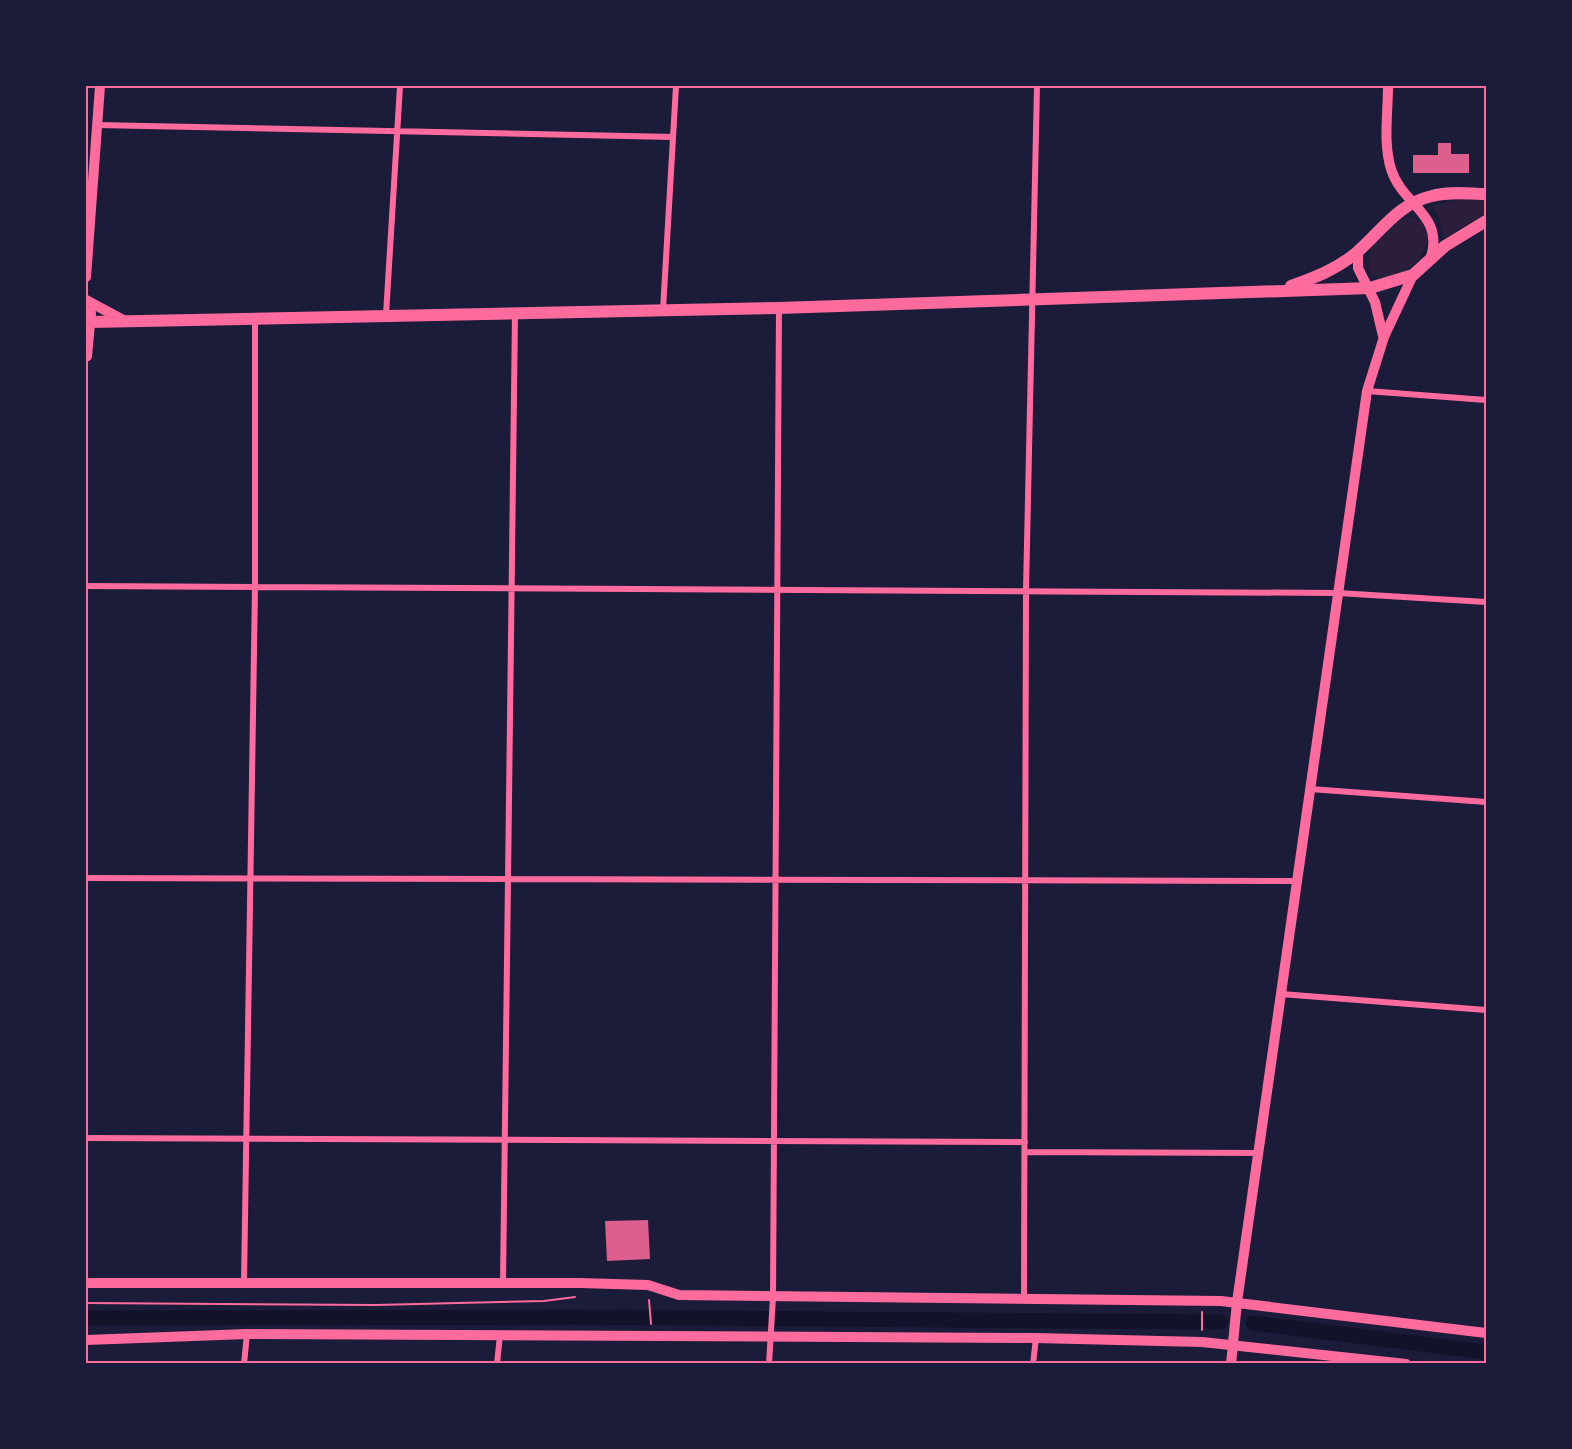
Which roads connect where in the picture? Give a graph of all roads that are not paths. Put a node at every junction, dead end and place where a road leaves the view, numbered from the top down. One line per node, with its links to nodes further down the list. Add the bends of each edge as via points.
1 (100, 86): 6 (street)
2 (400, 86): 7 (street)
3 (675, 86): 8 (street)
4 (1037, 86): 21 (street)
5 (1388, 86): 11 (street, via 1389,160 1396,181)
6 (97, 125): 7 (street); 9 (street)
7 (397, 131): 8 (street); 26 (street)
8 (673, 137): 24 (street)
9 (89, 185): 18 (street)
10 (1486, 194): 11 (main road, via 1442,194)
11 (1413, 202): 12 (main road); 13 (street)
12 (1397, 212): 13 (street); 15 (main road)
13 (1422, 212): 16 (street, via 1432,229)
14 (1486, 221): 16 (main road)
15 (1358, 251): 19 (street, via 1358,268); 20 (main road, via 1326,272)
16 (1431, 257): 17 (main road)
17 (1413, 275): 19 (main road, via 1392,284); 29 (street)
18 (86, 277)
19 (1367, 283): 20 (main road); 29 (street)
20 (1275, 291): 21 (main road)
21 (1032, 301): 22 (main road); 37 (street)
22 (779, 308): 24 (main road); 35 (street)
23 (87, 311): 28 (main road); 28 (street); 30 (main road)
24 (663, 311): 25 (main road)
25 (515, 314): 26 (main road); 36 (street)
26 (386, 317): 27 (main road)
27 (255, 320): 28 (main road); 34 (street)
28 (127, 322)
29 (1384, 337): 31 (street)
30 (86, 356)
31 (1367, 391): 32 (street); 38 (street)
32 (1486, 400)
33 (86, 586): 34 (street)
34 (255, 588): 36 (street); 43 (street)
35 (777, 588): 36 (street); 37 (street); 45 (street)
36 (514, 589): 44 (street)
37 (1026, 590): 38 (street); 46 (street)
38 (1338, 593): 39 (street); 40 (street)
39 (1486, 602)
40 (1310, 789): 41 (street); 47 (street)
41 (1486, 802)
42 (86, 878): 43 (street)
43 (250, 879): 44 (street); 51 (street)
44 (509, 879): 45 (street); 52 (street)
45 (776, 880): 46 (street); 53 (street)
46 (1026, 880): 47 (street); 54 (street)
47 (1297, 881): 48 (street)
48 (1281, 994): 49 (street); 56 (street)
49 (1486, 1010)
50 (86, 1138): 51 (street)
51 (247, 1139): 52 (street); 58 (street)
52 (505, 1139): 53 (street); 59 (street)
53 (774, 1140): 54 (street); 62 (street)
54 (1025, 1142): 55 (street)
55 (1025, 1152): 56 (street); 60 (street)
56 (1258, 1153): 61 (street)
57 (86, 1283): 58 (street)
58 (244, 1283): 59 (street)
59 (503, 1284): 62 (street, via 648,1284 679,1294)
60 (1024, 1299): 61 (street); 62 (street)
61 (1237, 1302): 64 (street); 69 (street)
62 (773, 1303): 63 (street)
63 (772, 1332): 66 (street); 67 (street); 72 (street)
64 (1486, 1333)
65 (247, 1334): 66 (street); 68 (street); 70 (street)
66 (500, 1335): 71 (street)
67 (1036, 1338): 69 (street); 73 (street)
68 (86, 1340)
69 (1233, 1344): 74 (street); 75 (street)
70 (244, 1364)
71 (497, 1364)
72 (769, 1364)
73 (1033, 1364)
74 (1231, 1364)
75 (1406, 1364)

